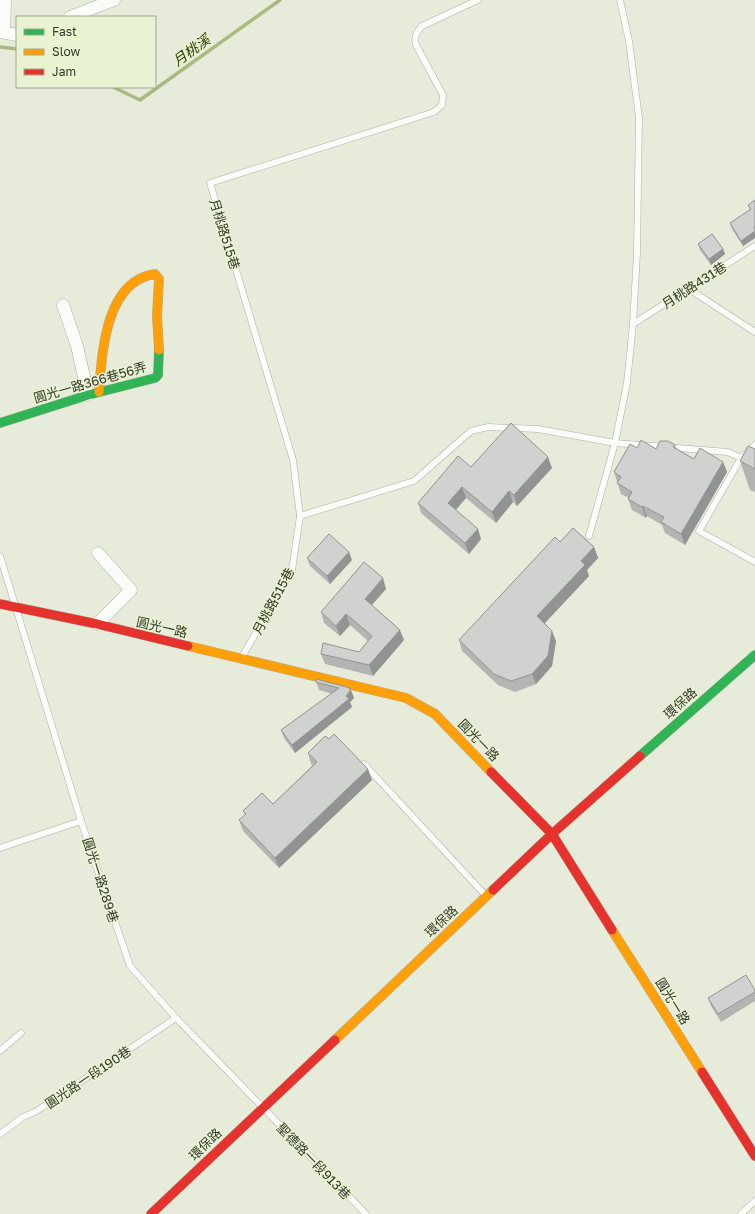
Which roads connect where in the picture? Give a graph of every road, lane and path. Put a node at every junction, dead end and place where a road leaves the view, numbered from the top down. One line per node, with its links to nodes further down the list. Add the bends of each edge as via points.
1 (5, 0): 6 (street)
2 (114, 0): 5 (street)
3 (478, 0): 18 (lane, 月桃路515巷, via 422,26 414,38 444,95 442,105 434,112 210,183 293,460)
4 (620, 0): 11 (lane, via 629,41 639,118)
5 (73, 16)
6 (2, 32): 7 (street)
7 (16, 35)
8 (755, 246): 9 (lane, 月桃路431巷)
9 (689, 289): 11 (lane, 月桃路431巷); 12 (lane)
10 (63, 305): 13 (street)
11 (633, 324): 15 (lane, via 627,383)
12 (755, 332)
13 (94, 394): 13 (street, 圓光一路366巷56弄, via 142,382 158,375 157,316 160,279 155,274 141,277 112,308 106,326); 14 (street, 圓光一路366巷56弄)
14 (0, 423)
15 (615, 443): 17 (lane, via 728,452); 18 (lane, via 538,429 488,427 471,431 414,481); 19 (lane)
16 (755, 444): 17 (lane)
17 (741, 458): 22 (lane, via 699,531)
18 (300, 516): 27 (lane, 月桃路515巷, via 292,570)
19 (589, 536)
20 (98, 552): 25 (street, via 131,590)
21 (0, 556): 24 (lane, 圓光一路289巷)
22 (755, 562)
23 (0, 604): 24 (street, 圓光一路)
24 (16, 609): 25 (street, 圓光一路); 29 (lane, 圓光一路289巷)
25 (97, 624): 27 (street, 圓光一路)
26 (755, 655): 30 (street, 環保路)
27 (241, 659): 30 (street, 圓光一路, via 406,698 435,714)
28 (364, 764): 32 (lane)
29 (81, 821): 31 (lane); 33 (lane, 圓光一路289巷, via 130,966)
30 (552, 834): 32 (street, 環保路); 38 (street, 圓光一路)
31 (0, 848)
32 (486, 896): 36 (street, 環保路)
33 (176, 1018): 36 (lane, 圓光一路289巷); 37 (lane, 圓光路一段190巷)
34 (21, 1033): 35 (lane)
35 (0, 1051)
36 (262, 1108): 40 (street, 環保路); 41 (lane, 聖德路一段913巷)
37 (0, 1134)
38 (755, 1156)
39 (755, 1201): 42 (lane)
40 (151, 1214)
41 (366, 1214)
42 (741, 1214)

